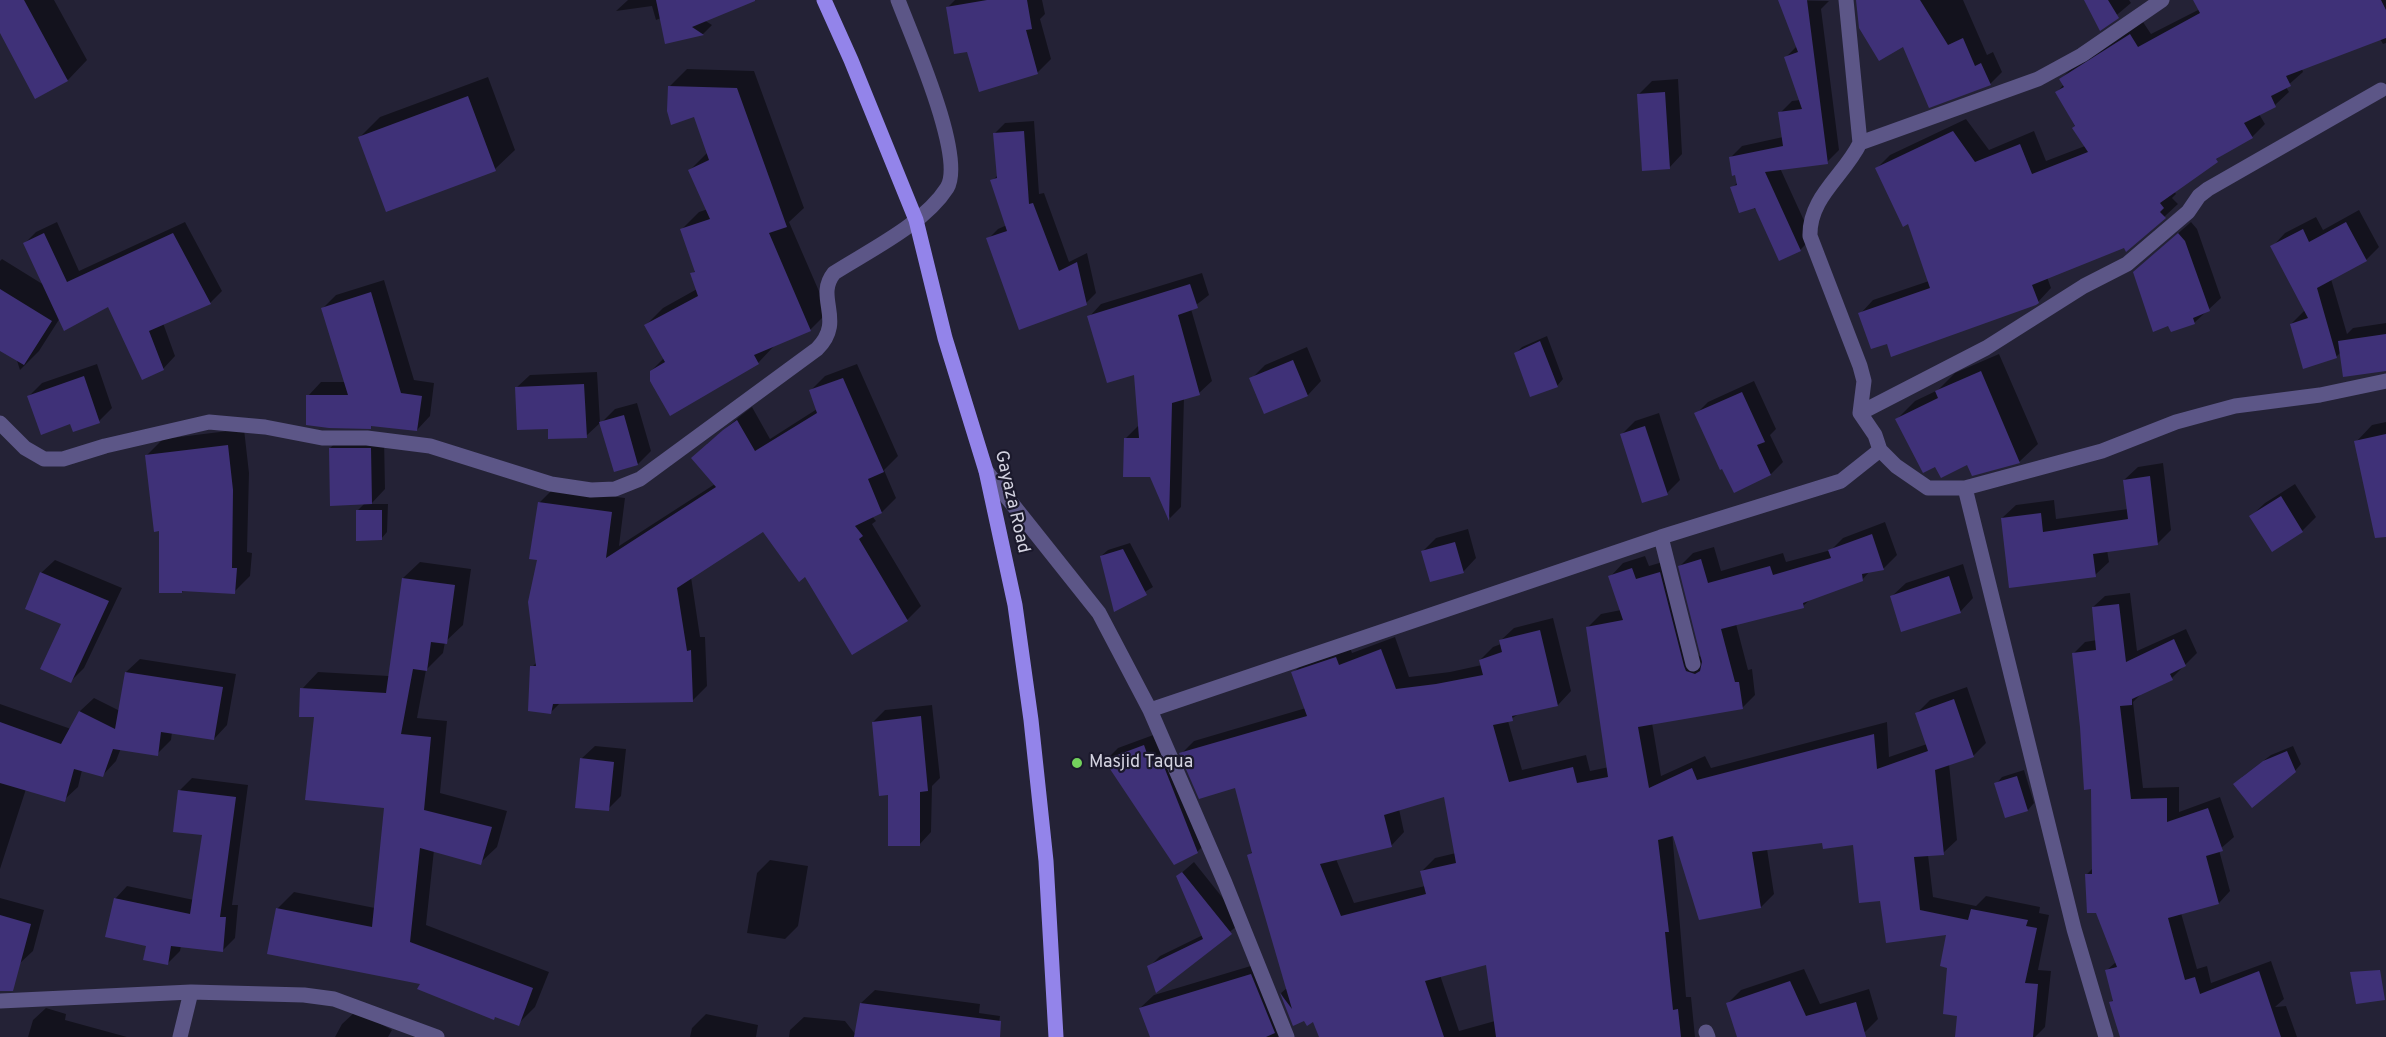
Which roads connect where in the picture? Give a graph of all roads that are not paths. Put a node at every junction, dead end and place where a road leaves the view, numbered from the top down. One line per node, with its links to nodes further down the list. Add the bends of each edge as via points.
1 (824, 0): 7 (main road, Gayaza Road)
2 (898, 0): 7 (street, via 947,131 950,156 948,186)
3 (1846, 0): 6 (street)
4 (2162, 0): 6 (street, via 2082,55 2038,79)
5 (2381, 90): 9 (street, via 2208,189 2188,212 2127,264 2084,286 1967,359)
6 (1860, 143): 9 (street, via 1851,163 1820,200 1810,223 1814,251 1864,381)
7 (916, 220): 10 (street, via 828,280 831,328 826,341 640,479 615,489 551,484 430,446 367,438 322,438 208,422 63,459 44,459 25,448); 12 (main road, Gayaza Road, via 945,338)
8 (2386, 381): 13 (street, via 2235,406 2176,422 2102,451)
9 (1860, 413): 11 (street)
10 (0, 423)
11 (1880, 450): 13 (street, via 1928,488); 14 (street, via 1841,481)
12 (986, 471): 16 (street, via 1099,613); 21 (main road, Gayaza Road, via 1015,604 1031,720 1046,861)
13 (1965, 488): 23 (street, via 2074,929)
14 (1661, 537): 15 (street); 16 (street)
15 (1694, 664)
16 (1150, 710): 22 (street)
17 (191, 992): 18 (street); 19 (street); 20 (street, via 334,999)
18 (0, 1001)
19 (180, 1037)
20 (437, 1037)
21 (1056, 1037)
22 (1287, 1037)
23 (2106, 1037)

